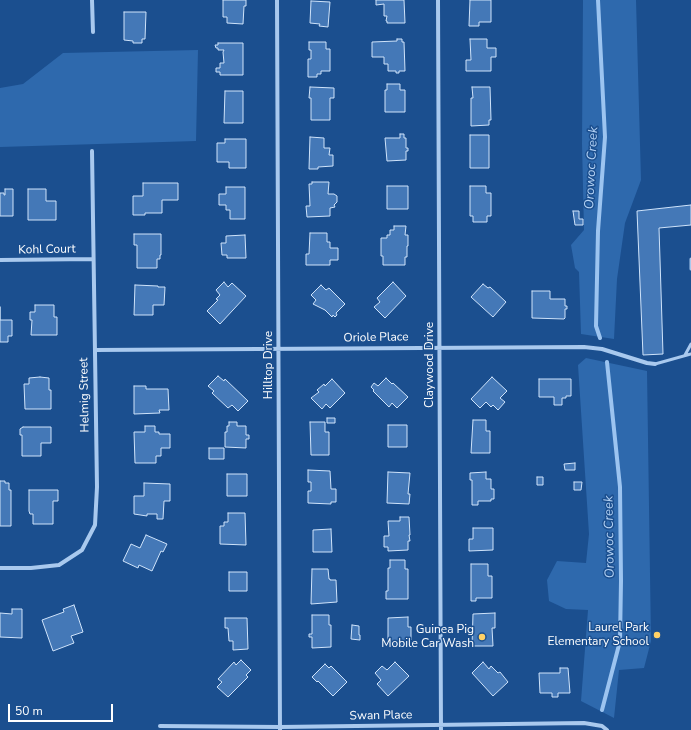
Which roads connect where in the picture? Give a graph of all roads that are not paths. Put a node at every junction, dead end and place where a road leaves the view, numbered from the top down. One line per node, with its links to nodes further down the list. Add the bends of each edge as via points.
1 (92, 0): 4 (street)
2 (277, 0): 12 (street, Hilltop Drive)
3 (438, 0): 11 (street, Claywood Drive)
4 (93, 32)
5 (92, 151): 6 (street, Helmig Street)
6 (93, 259): 8 (street, Kohl Court); 13 (street, Helmig Street)
7 (691, 259): 9 (lane)
8 (0, 260)
9 (691, 269)
10 (691, 344): 15 (lane)
11 (439, 347): 12 (street, Oriole Place); 16 (street, Oriole Place, via 584,347); 20 (street, Claywood Drive)
12 (278, 349): 13 (street, Oriole Place); 19 (street, Hilltop Drive)
13 (95, 350): 17 (street, Helmig Street, via 95,525 82,550 59,565)
14 (691, 354): 15 (lane)
15 (685, 355): 16 (lane)
16 (656, 364)
17 (0, 568)
18 (160, 726): 19 (street, Swan Place)
19 (280, 728): 20 (street, Swan Place)
20 (441, 728): 21 (street, Swan Place, via 584,723 602,726)
21 (607, 730)

